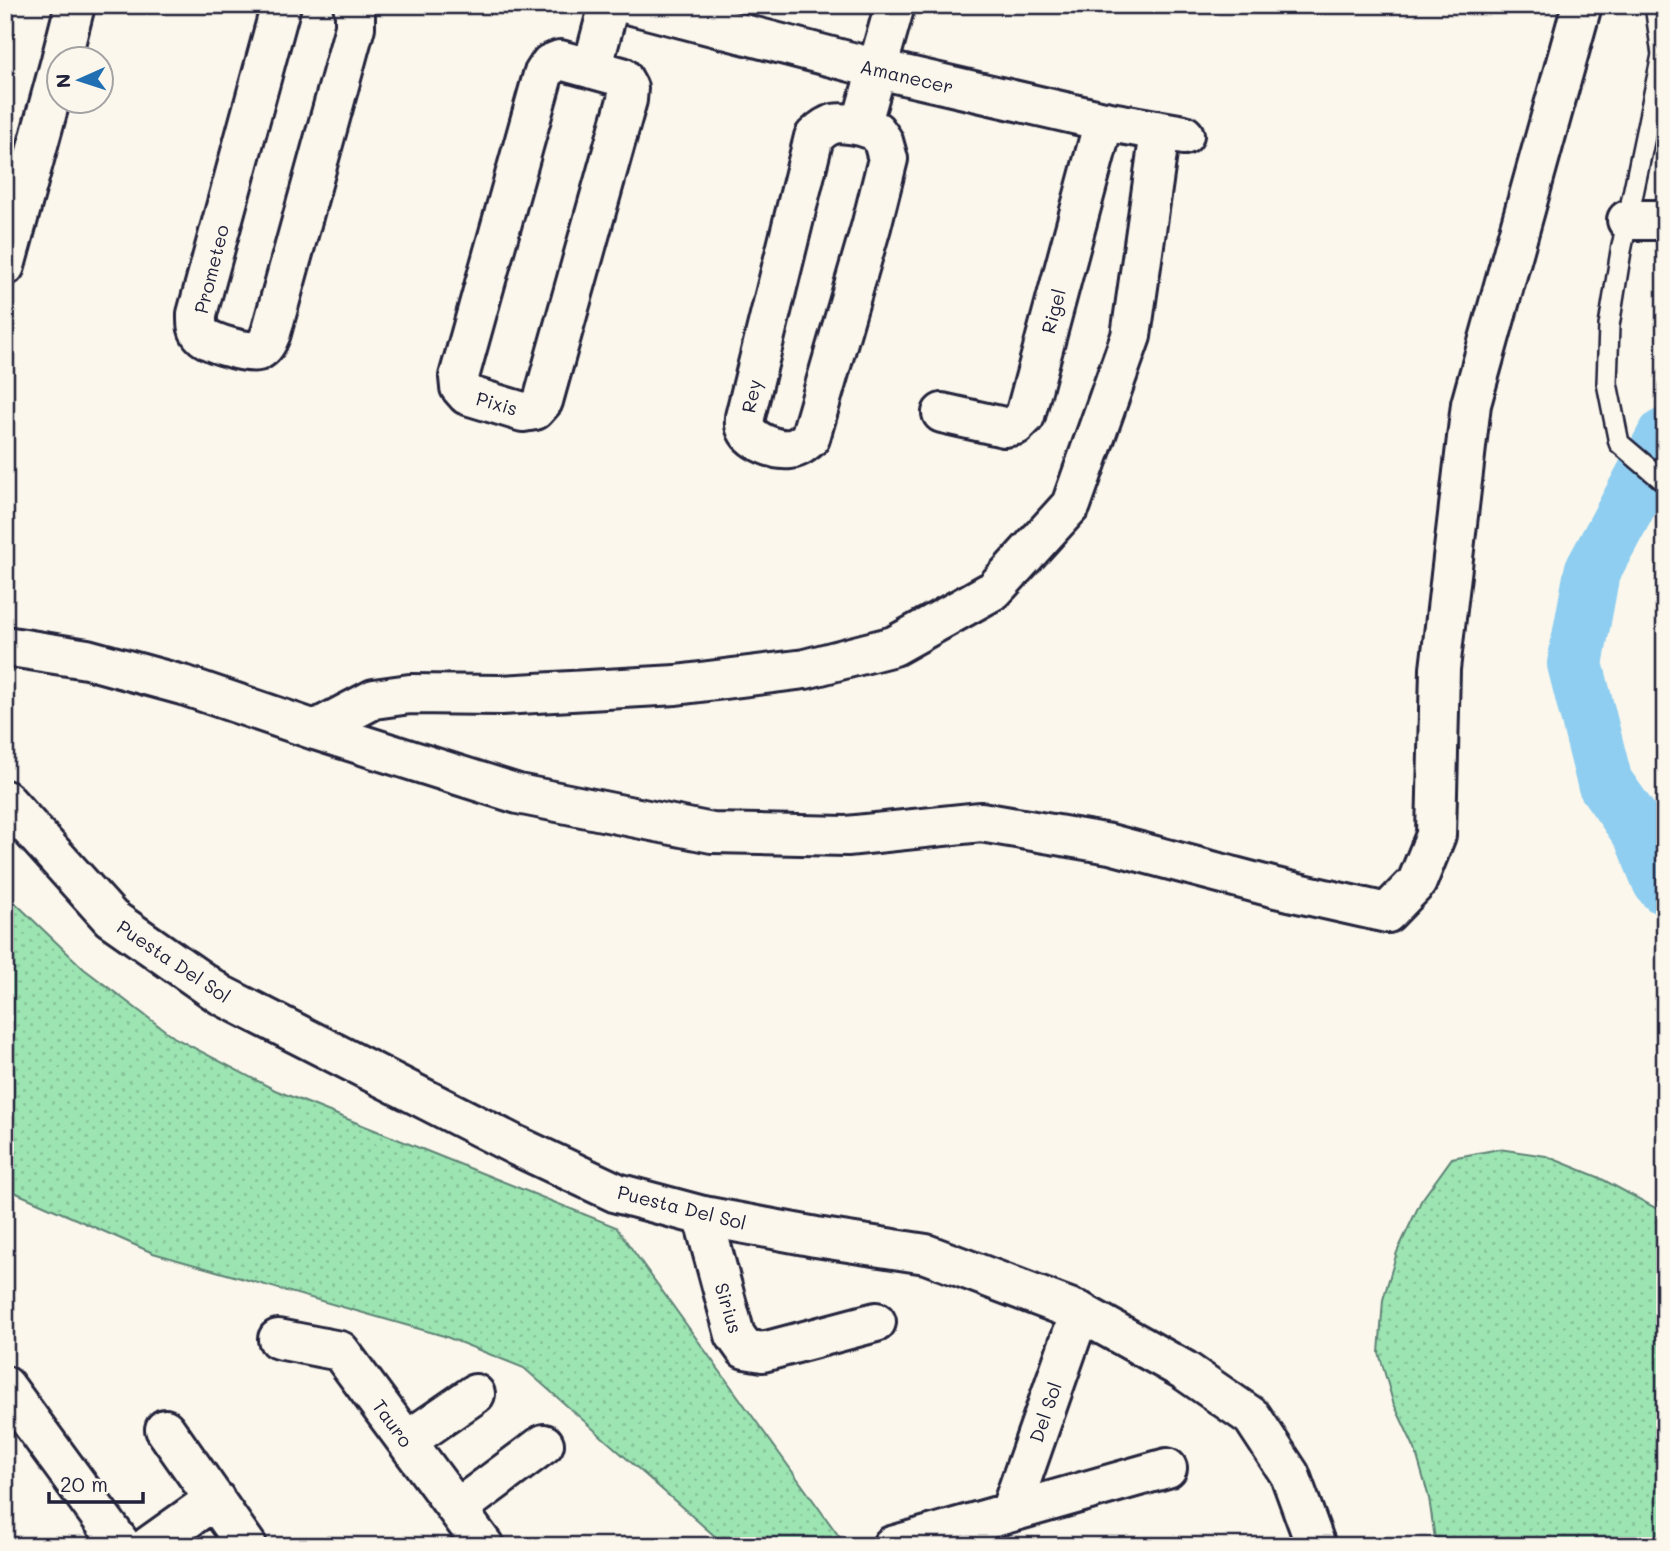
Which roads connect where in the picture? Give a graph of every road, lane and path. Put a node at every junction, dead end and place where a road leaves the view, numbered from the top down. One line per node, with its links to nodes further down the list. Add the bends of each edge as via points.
1 (75, 5): 9 (street)
2 (281, 5): 3 (street, Prometeo, via 198,314 202,335 247,352 267,344 355,27)
3 (354, 5)
4 (609, 5): 10 (street)
5 (895, 5): 11 (street)
6 (1582, 5): 21 (street, via 1471,404 1440,669 1436,835 1417,883 1387,913 1110,844 981,822 847,836 712,833 518,794)
7 (1655, 5): 15 (lane, via 1662,55)
8 (651, 8): 11 (street, Amanecer)
9 (64, 46)
10 (592, 69): 10 (street, Pixis, via 561,60 550,64 543,75 459,377 467,395 523,412 535,410 543,401 627,100 628,88 622,77)
11 (878, 69): 13 (street, Amanecer); 14 (street)
12 (46, 114): 17 (street)
13 (1104, 121): 18 (street, Rigel, via 1025,416 1016,425 1004,427); 21 (street, Amanecer, via 1172,134 1131,337 1070,505 994,590 894,646 805,669 676,685 500,695 411,694 374,699)
14 (861, 126): 14 (street, Rey, via 826,125 814,137 744,417 755,440 772,446 788,449 810,438 871,227 888,159 876,131)
15 (1627, 220): 16 (street); 19 (lane, via 1608,326 1607,383 1619,443)
16 (1665, 220)
17 (5, 266)
18 (942, 413)
19 (1665, 482)
20 (5, 646): 21 (street, via 99,663 186,686)
21 (314, 730)
22 (5, 800): 23 (street, Puesta Del Sol, via 111,918 221,995 617,1193)
23 (703, 1216): 24 (street, Puesta Del Sol, via 926,1254); 25 (street, Sirius, via 734,1335 745,1349 763,1352)
24 (1080, 1312): 35 (street, Del Sol); 41 (street, Puesta Del Sol, via 1184,1370 1252,1417 1290,1475)
25 (876, 1322)
26 (278, 1339): 30 (street, Tauro, via 340,1351)
27 (5, 1386): 36 (street)
28 (475, 1394): 30 (street)
29 (165, 1429): 33 (street)
30 (407, 1441): 34 (street, Tauro)
31 (544, 1444): 34 (street)
32 (1167, 1468): 35 (street)
33 (215, 1499): 37 (street); 38 (street)
34 (457, 1509): 39 (street, Tauro)
35 (1010, 1512): 40 (street)
36 (122, 1546)
37 (149, 1546)
38 (247, 1546)
39 (484, 1546)
40 (892, 1546)
41 (1316, 1546)

